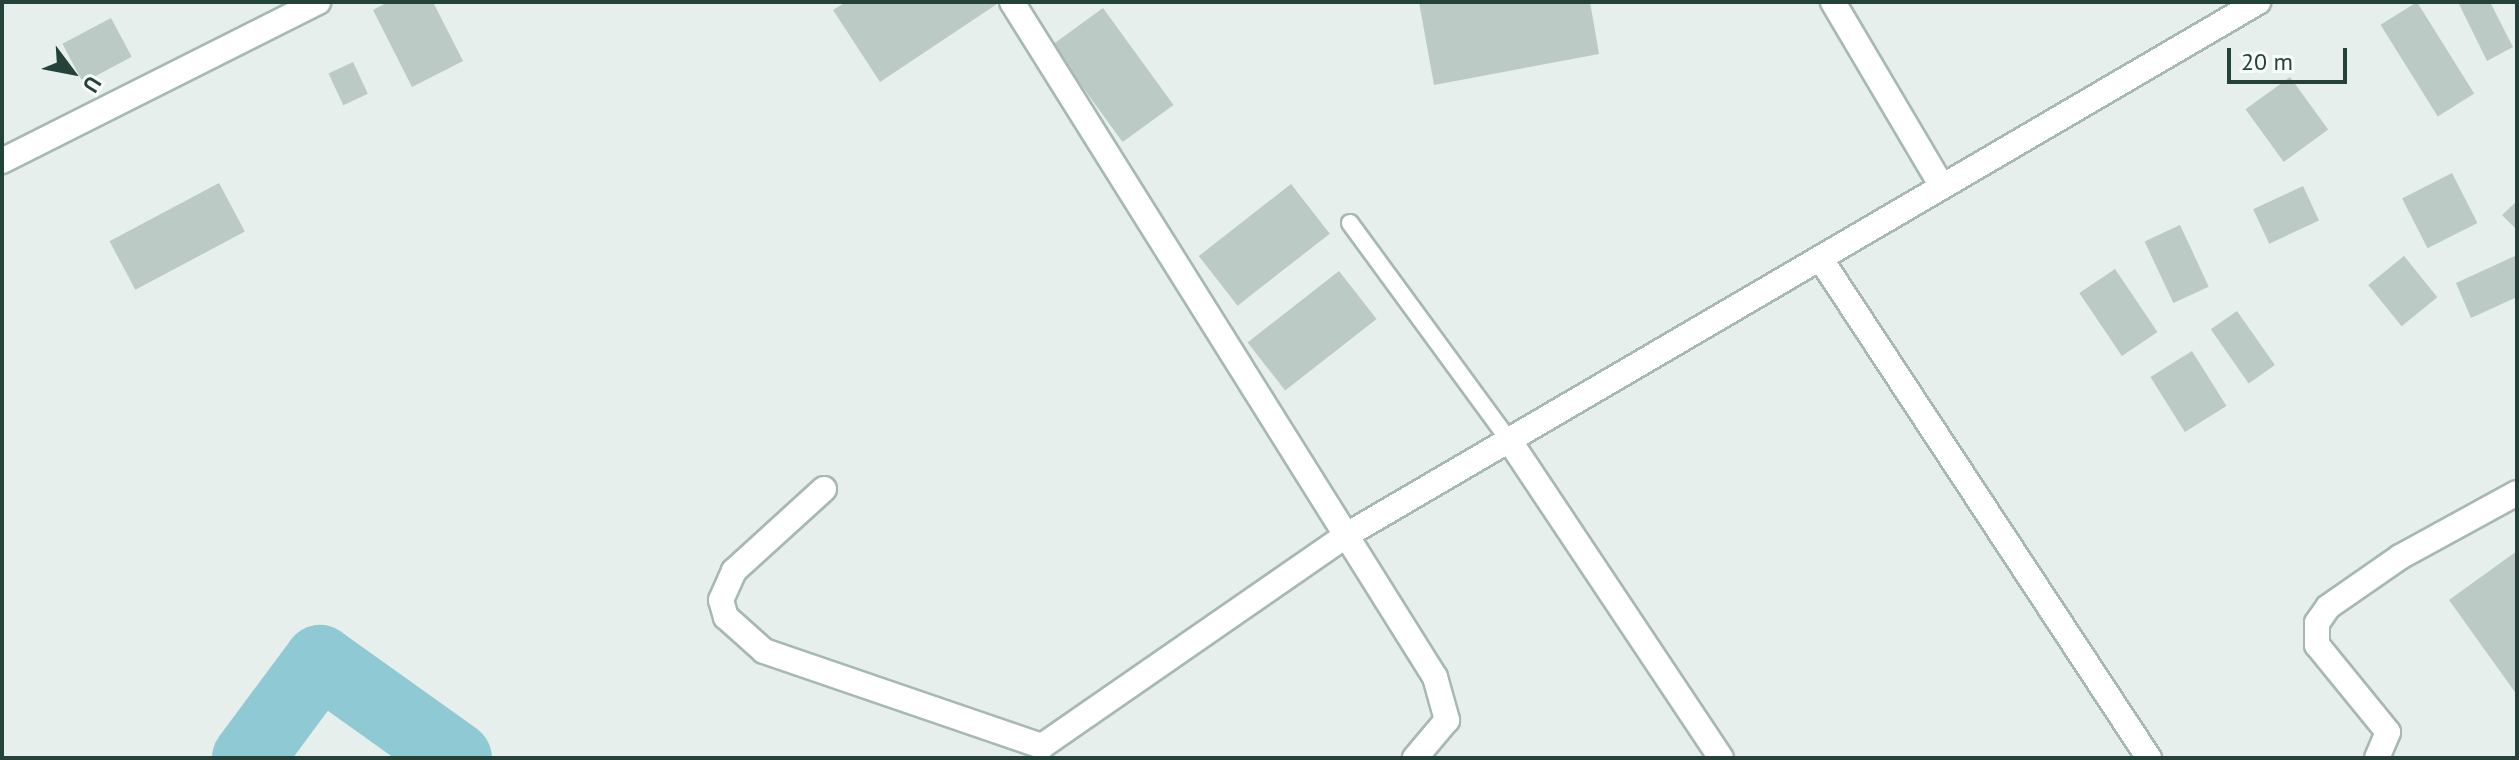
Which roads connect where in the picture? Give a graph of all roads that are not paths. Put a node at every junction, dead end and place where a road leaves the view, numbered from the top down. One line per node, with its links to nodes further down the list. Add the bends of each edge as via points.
1 (318, 2): 5 (street)
2 (1012, 2): 12 (street)
3 (1833, 2): 6 (street)
4 (2249, 4): 6 (street)
5 (2, 161)
6 (1942, 186): 8 (street)
7 (1350, 223): 9 (lane)
8 (1820, 258): 9 (street); 15 (street)
9 (1509, 440): 12 (street); 14 (street)
10 (824, 489): 12 (street, via 734,571 721,600 726,617 764,651 1042,746)
11 (2517, 493): 16 (street, via 2400,557 2328,607 2317,623 2317,645 2388,732)
12 (1345, 536): 13 (street, via 1448,704 1447,720)
13 (1415, 758)
14 (1721, 758)
15 (2149, 758)
16 (2377, 758)

